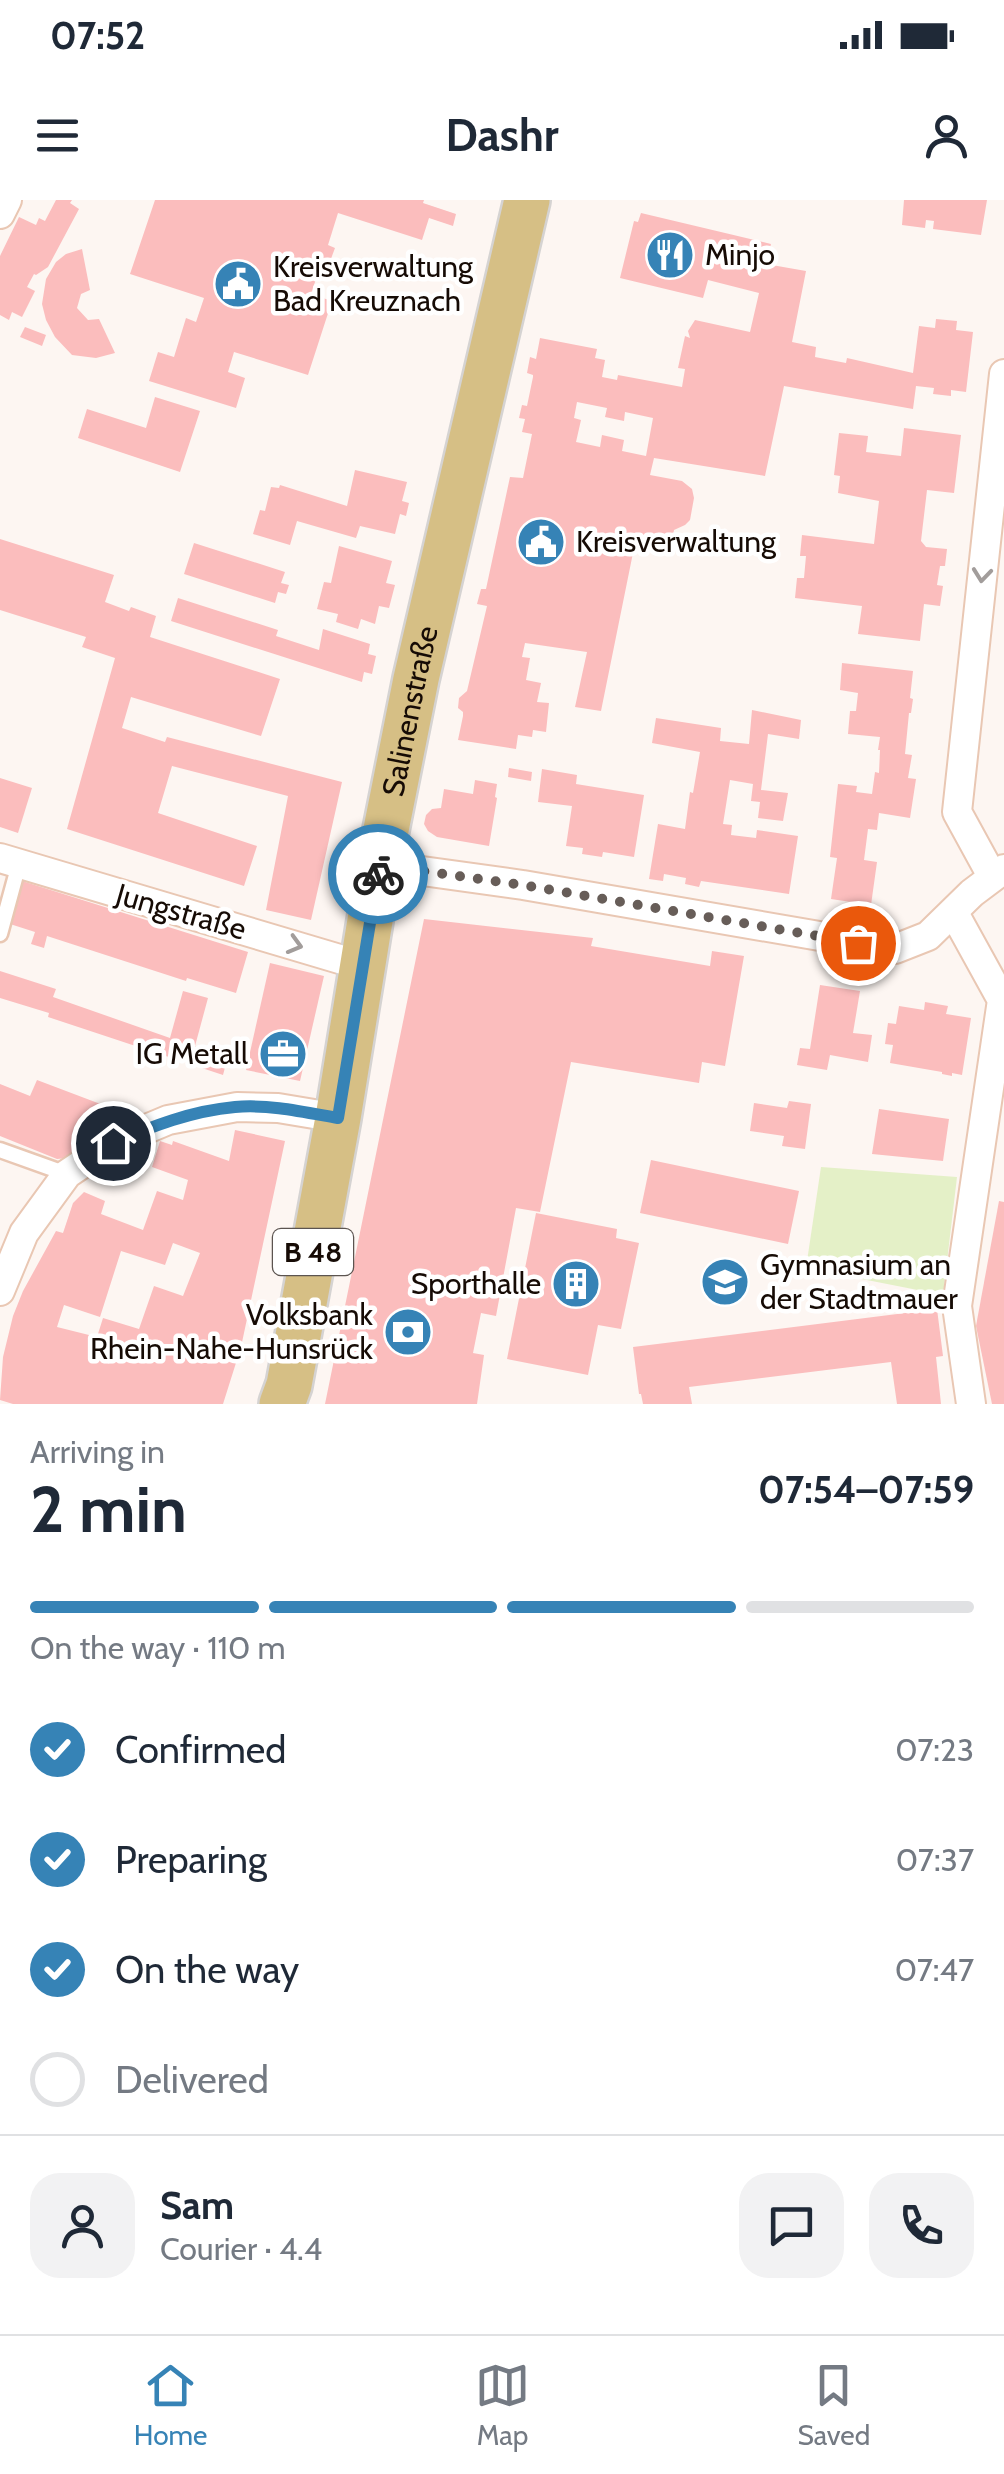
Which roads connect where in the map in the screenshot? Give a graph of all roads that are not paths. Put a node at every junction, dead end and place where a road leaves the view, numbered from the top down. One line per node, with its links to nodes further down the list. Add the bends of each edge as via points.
1 (6, 200): 3 (street)
2 (527, 200): 6 (main road, Salinenstraße, via 416,678)
3 (0, 214)
4 (1004, 374): 7 (street, one-way to 7, via 957,812)
5 (10, 861): 9 (lane); 10 (street, Jungstraße, one-way to 10)
6 (380, 865): 8 (street, via 896,949 928,936); 10 (main road, Salinenstraße)
7 (998, 872): 8 (street)
8 (954, 913): 16 (street, via 1002,1000 957,1306)
9 (0, 934)
10 (363, 966): 11 (main road, Salinenstraße / B 48)
11 (338, 1118): 13 (street, via 236,1107 168,1120 113,1143); 15 (main road, Salinenstraße / B 48)
12 (0, 1150): 13 (lane)
13 (67, 1174): 14 (street, via 24,1233)
14 (0, 1291)
15 (282, 1404)
16 (972, 1404)

